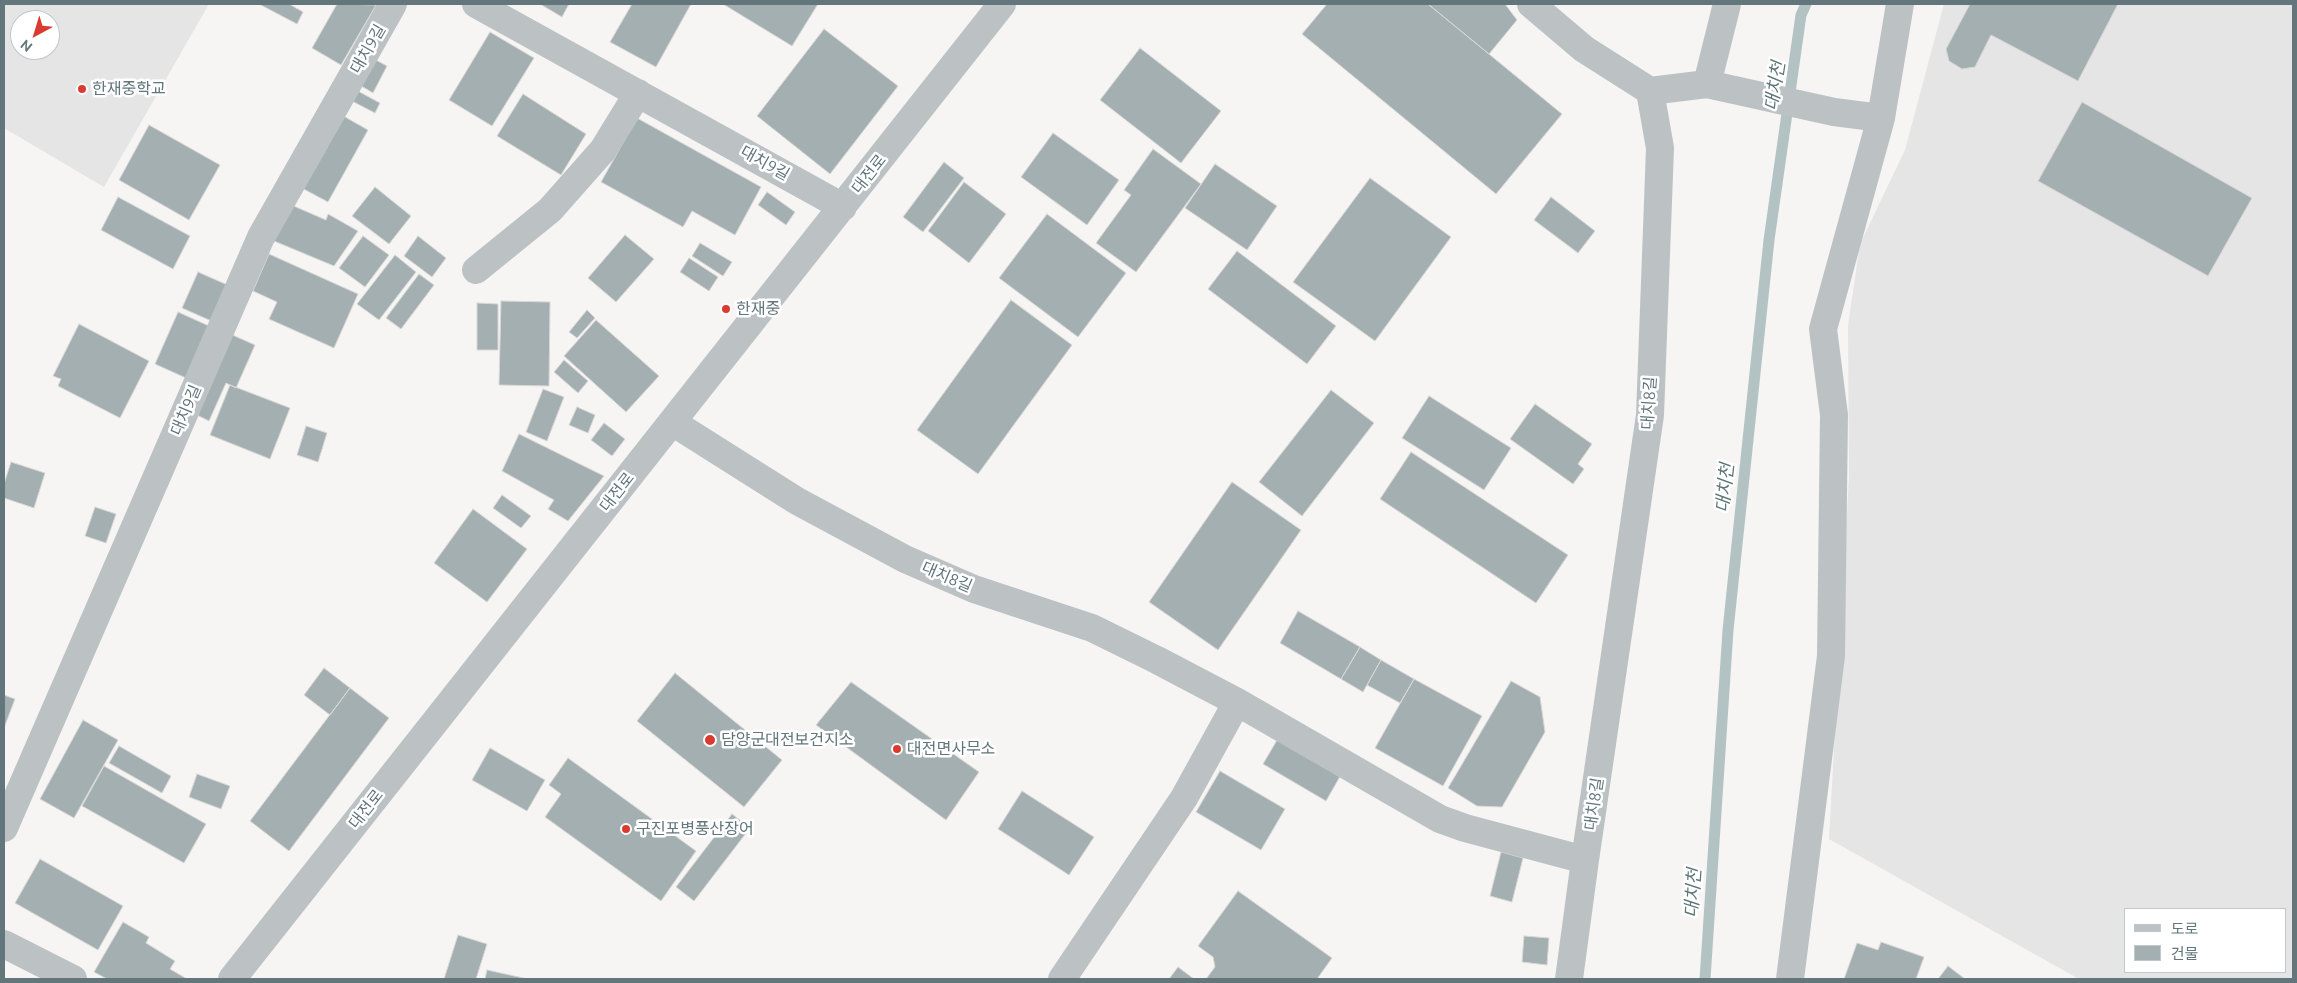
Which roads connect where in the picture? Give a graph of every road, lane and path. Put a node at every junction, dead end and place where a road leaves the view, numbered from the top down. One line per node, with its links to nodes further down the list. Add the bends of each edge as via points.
1 (393, 4): 15 (street, 대치9길, via 261,237)
2 (476, 4): 9 (street, 대치9길)
3 (1002, 4): 11 (street, 대전로)
4 (1531, 4): 8 (street, via 1584,49)
5 (1727, 4): 7 (street)
6 (1900, 4): 10 (street)
7 (1707, 84): 8 (street); 10 (street, via 1834,112)
8 (1650, 91): 16 (street, 대치8길, via 1660,148 1650,415)
9 (638, 92): 11 (street, 대치9길); 12 (street, via 603,150 550,210)
10 (1881, 118): 22 (street, via 1824,329 1834,415 1832,656)
11 (843, 207): 13 (street, 대전로)
12 (476, 270)
13 (672, 422): 14 (street, 대치8길, via 798,501 905,559 974,589 1092,628); 19 (street, 대전로)
14 (1237, 702): 16 (street, 대치8길, via 1440,819); 20 (street, via 1184,798)
15 (4, 828)
16 (1585, 860): 21 (street, 대치8길)
17 (4, 944): 18 (street)
18 (73, 979)
19 (232, 979)
20 (1062, 979)
21 (1569, 979)
22 (1790, 979)

